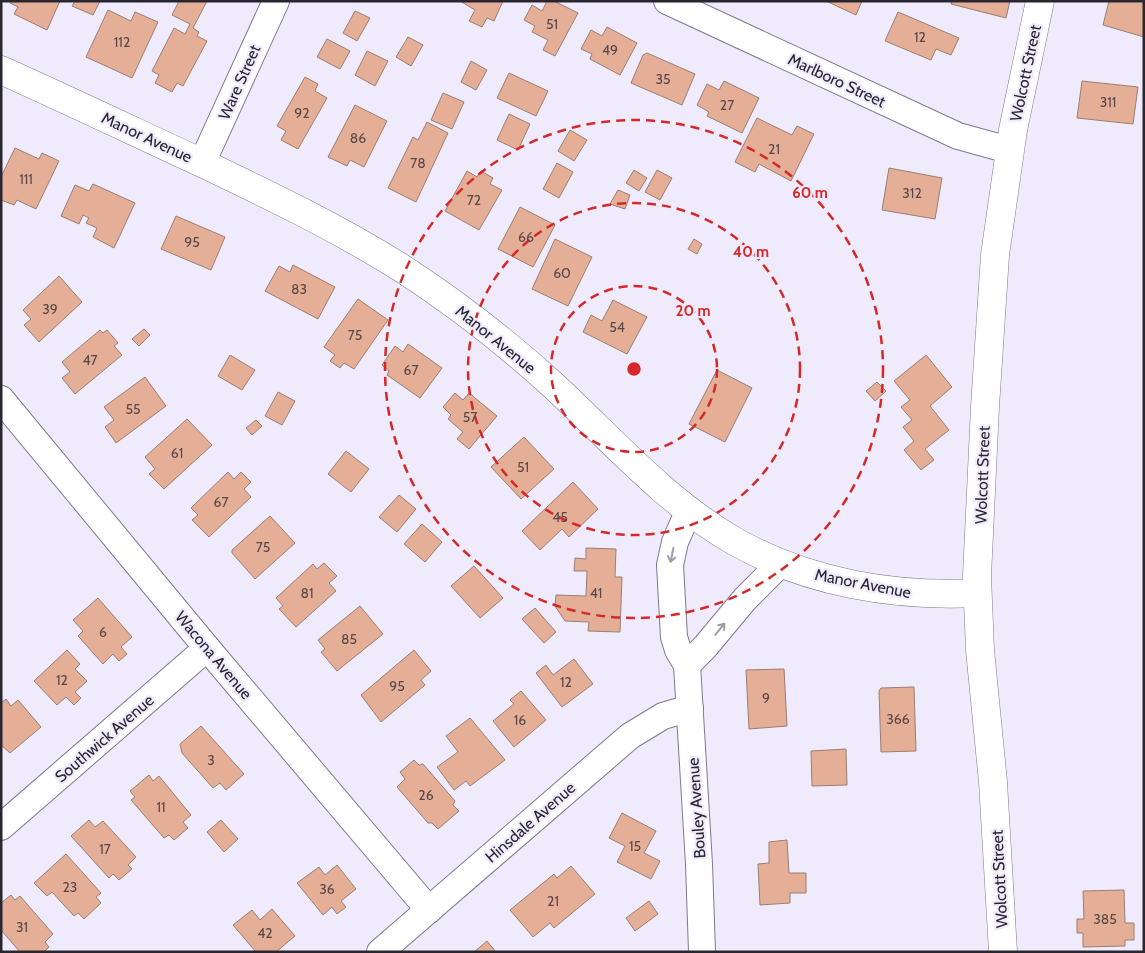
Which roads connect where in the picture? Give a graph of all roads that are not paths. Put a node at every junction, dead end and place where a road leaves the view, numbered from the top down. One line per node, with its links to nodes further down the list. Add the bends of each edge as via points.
1 (276, 1): 6 (street, Ware Street)
2 (667, 1): 5 (street, Marlboro Street, via 958,136)
3 (1040, 1): 5 (main road, Wolcott Street)
4 (1, 70): 6 (main road, Manor Avenue)
5 (1009, 150): 10 (main road, Wolcott Street, via 992,304)
6 (202, 163): 8 (main road, Manor Avenue, via 322,220 455,305 527,362 639,468)
7 (1, 398): 11 (street, Wacona Avenue)
8 (689, 510): 9 (main road, Manor Avenue, via 736,542); 12 (street, Bouley Avenue, one-way to 12, via 675,542 670,565 674,637)
9 (781, 563): 10 (main road, Manor Avenue, via 836,581 894,591); 12 (street, one-way to 9)
10 (977, 593): 18 (main road, Wolcott Street)
11 (208, 648): 14 (street, Southwick Avenue); 15 (street, Wacona Avenue)
12 (687, 665): 13 (street, Bouley Avenue)
13 (690, 708): 15 (street, Hinsdale Avenue, via 663,716 630,736); 17 (street, Bouley Avenue)
14 (1, 828)
15 (429, 910): 16 (street, Hinsdale Avenue)
16 (380, 952)
17 (702, 952)
18 (1003, 952)

